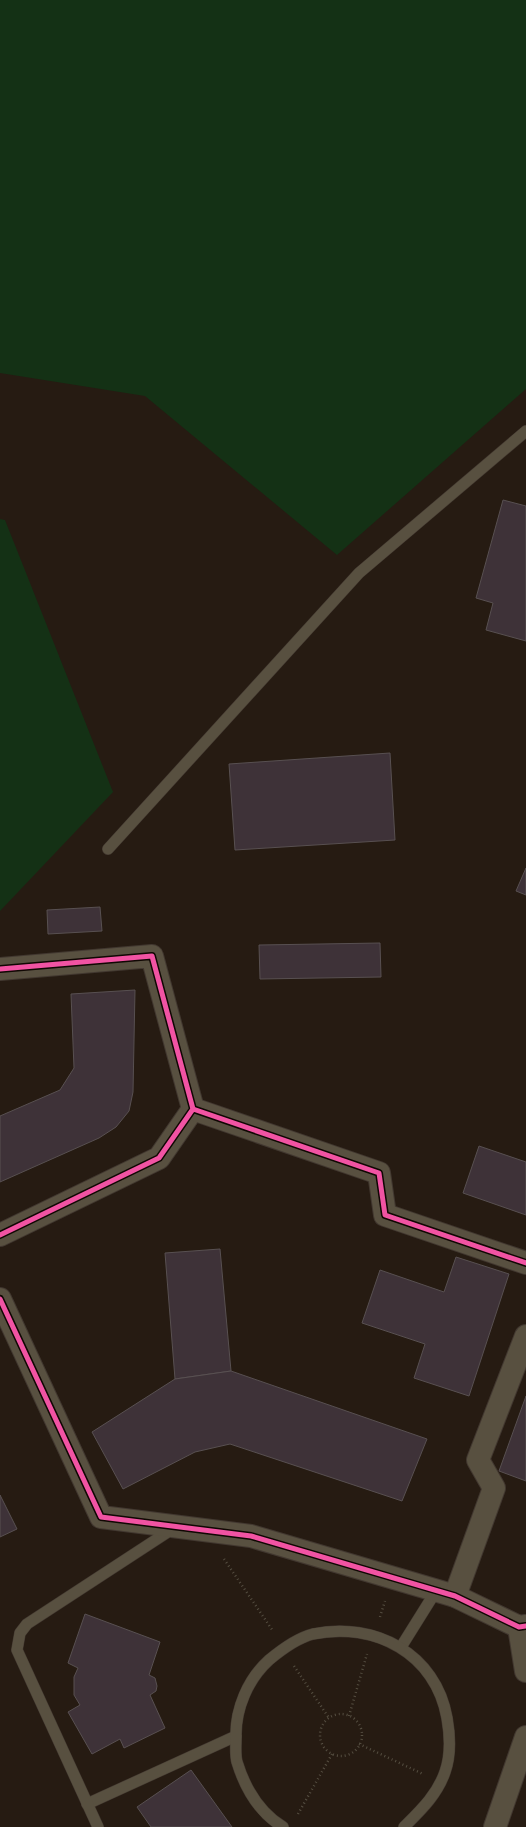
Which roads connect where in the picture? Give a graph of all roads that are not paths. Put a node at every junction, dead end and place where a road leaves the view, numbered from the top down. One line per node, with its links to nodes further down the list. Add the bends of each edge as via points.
1 (526, 431): 2 (lane, via 359,573)
2 (108, 849)
3 (0, 969): 4 (street, via 152,956)
4 (192, 1109): 5 (street, via 159,1158); 6 (street, via 379,1173 385,1215)
5 (0, 1235)
6 (526, 1263)
7 (0, 1299): 9 (street, via 101,1517)
8 (526, 1336): 10 (street, via 478,1460 494,1488)
9 (176, 1526): 10 (street, via 251,1536); 16 (lane, via 27,1624 20,1633 17,1650)
10 (445, 1593): 11 (street); 12 (lane)
11 (523, 1627): 13 (street)
12 (401, 1647): 14 (lane, via 374,1635 343,1630 312,1634 282,1649 260,1668 243,1695 235,1726); 19 (lane, via 427,1670 444,1701 450,1736 446,1771 429,1802)
13 (526, 1671)
14 (236, 1736): 16 (lane); 18 (lane, via 237,1761 250,1794 272,1821)
15 (526, 1737): 20 (street)
16 (87, 1804): 17 (lane)
17 (98, 1827)
18 (283, 1827)
19 (404, 1827)
20 (495, 1827)

